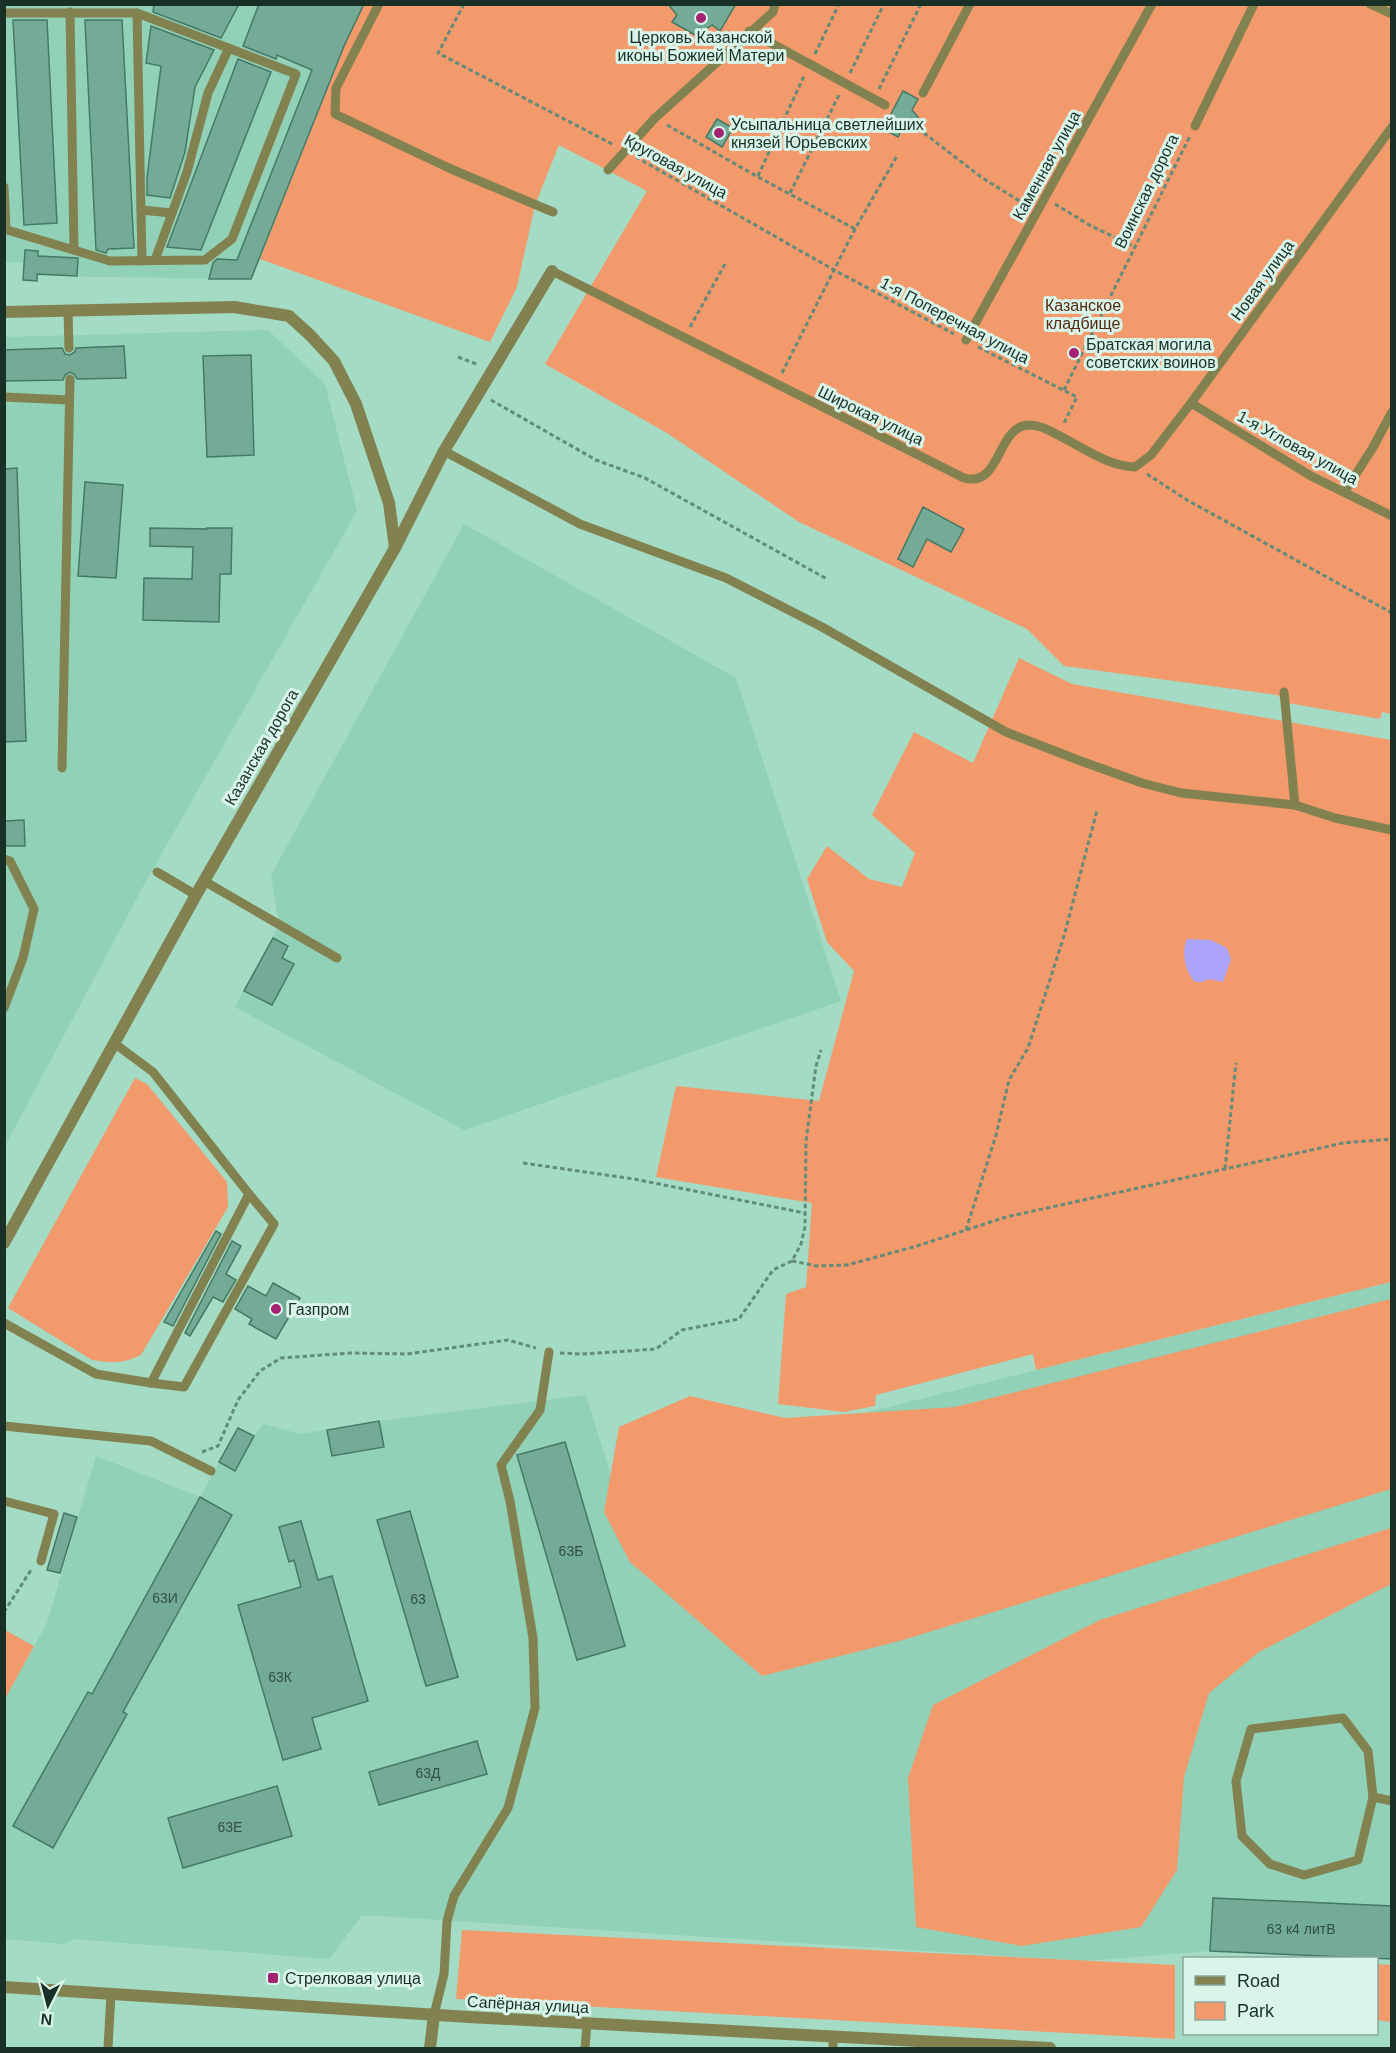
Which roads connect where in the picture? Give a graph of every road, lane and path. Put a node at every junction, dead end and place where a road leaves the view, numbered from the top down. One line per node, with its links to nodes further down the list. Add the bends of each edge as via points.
1 (379, 4): 34 (lane, via 336,88 335,114)
2 (464, 4): 26 (path, Круговая улица, via 438,54)
3 (775, 4): 15 (lane, via 773,12)
4 (839, 4): 17 (path)
5 (884, 4): 18 (path)
6 (921, 4): 20 (path)
7 (970, 4): 19 (lane)
8 (1152, 4): 32 (lane, Каменная улица)
9 (1254, 4): 23 (lane, Воинская дорога)
10 (1370, 4): 14 (lane)
11 (70, 12): 12 (lane); 13 (lane); 40 (lane)
12 (137, 12): 16 (lane); 33 (lane)
13 (4, 14)
14 (1392, 14)
15 (749, 31): 17 (lane); 22 (lane)
16 (229, 48): 36 (lane, via 208,93); 41 (lane, via 296,74 232,239 205,260)
17 (810, 64): 18 (lane); 29 (path)
18 (845, 83): 20 (lane); 31 (path)
19 (923, 93)
20 (873, 99): 21 (lane)
21 (885, 105)
22 (655, 118): 26 (lane); 29 (path)
23 (1195, 126): 39 (path, Воинская дорога)
24 (1392, 127): 59 (lane, Новая улица)
25 (924, 133): 35 (path, via 981,177)
26 (624, 150): 28 (lane); 44 (path, Круговая улица)
27 (897, 156): 38 (path)
28 (608, 170)
29 (758, 177): 31 (path)
30 (4, 187): 37 (lane)
31 (790, 194): 38 (path)
32 (1045, 198): 35 (lane, Каменная улица); 39 (path)
33 (141, 210): 36 (lane); 42 (lane)
34 (553, 212)
35 (1038, 212): 49 (lane, Каменная улица)
36 (172, 213): 41 (lane)
37 (5, 229): 40 (lane)
38 (855, 229): 44 (path)
39 (1135, 247): 55 (path, Воинская дорога)
40 (74, 249): 42 (lane, via 110,261)
41 (155, 260): 42 (lane)
42 (142, 261)
43 (725, 264): 48 (path)
44 (834, 270): 49 (path, 1-я Поперечная улица); 54 (path)
45 (552, 271): 48 (lane, Широкая улица); 52 (street, Казанская дорога)
46 (68, 311): 47 (street); 50 (lane); 66 (street, via 234,307 289,316 334,360 356,404 389,503)
47 (4, 312)
48 (684, 337): 54 (lane, Широкая улица)
49 (966, 340): 55 (path, 1-я Поперечная улица)
50 (69, 348)
51 (458, 357): 52 (path)
52 (492, 370): 56 (street, Казанская дорога)
53 (70, 379): 58 (lane)
54 (776, 384): 61 (lane, Широкая улица, via 973,480 987,473 1018,428 1029,425)
55 (1065, 390): 61 (path, via 1077,396)
56 (479, 393): 62 (street, Казанская дорога); 67 (path, via 596,460 645,478)
57 (4, 397): 58 (lane)
58 (69, 400): 70 (lane)
59 (1191, 403): 63 (lane, Новая улица, via 1151,455); 64 (lane, 1-я Угловая улица, via 1311,476)
60 (1392, 412): 64 (lane)
61 (1058, 435): 63 (lane, Широкая улица, via 1112,463)
62 (444, 452): 66 (street, Казанская дорога); 71 (lane, via 580,524 726,578 822,627 1006,732 1142,783 1181,793)
63 (1135, 467): 68 (path, via 1187,500)
64 (1345, 491): 65 (lane, 1-я Угловая улица)
65 (1392, 516)
66 (395, 548): 76 (street, Казанская дорога)
67 (827, 579)
68 (1392, 613)
69 (1284, 692): 71 (lane)
70 (62, 768)
71 (1295, 805): 73 (lane)
72 (1096, 810): 89 (path, via 1064,936 1028,1048 1009,1080)
73 (1392, 830)
74 (4, 859): 79 (lane, via 10,861 34,909 23,958)
75 (157, 872): 77 (lane)
76 (204, 881): 77 (street, Казанская дорога); 78 (lane)
77 (196, 895): 81 (street, Казанская дорога)
78 (337, 958)
79 (7, 992): 80 (lane)
80 (4, 1008)
81 (114, 1043): 87 (lane, via 153,1072); 90 (street, Казанская дорога)
82 (821, 1050): 88 (path, via 806,1141)
83 (1236, 1063): 86 (path)
84 (1392, 1139): 86 (path, via 1343,1143)
85 (523, 1163): 88 (path, via 634,1179)
86 (1225, 1169): 89 (path, via 1026,1212)
87 (249, 1194): 94 (lane); 94 (lane, via 274,1224 184,1387)
88 (805, 1213): 91 (path, via 801,1244)
89 (966, 1230): 91 (path, via 847,1265 817,1266)
90 (4, 1243)
91 (792, 1261): 93 (path, via 774,1270 739,1319 682,1330 656,1349)
92 (4, 1323): 94 (lane, via 96,1374)
93 (549, 1352): 96 (path, via 508,1340 407,1354 281,1358 260,1371 238,1400 218,1446); 105 (lane, via 540,1410 501,1465 533,1638 535,1708 508,1808 454,1896 447,1921 444,1974)
94 (151, 1383)
95 (4, 1426): 96 (lane, via 151,1441)
96 (186, 1458): 97 (lane)
97 (211, 1471)
98 (4, 1501): 99 (lane, via 54,1514)
99 (41, 1561): 100 (path)
100 (4, 1612)
101 (1373, 1797): 101 (lane, via 1368,1751 1343,1718 1251,1729 1236,1781 1242,1836 1270,1864 1304,1875 1358,1860); 102 (lane)
102 (1392, 1801)
103 (4, 1987): 104 (street, Сапёрная улица)
104 (111, 1994): 105 (street, Сапёрная улица); 109 (lane)
105 (434, 2015): 106 (street, Сапёрная улица); 110 (street)
106 (587, 2024): 107 (street, Сапёрная улица); 111 (lane)
107 (833, 2043): 108 (street, Сапёрная улица)
108 (989, 2047): 112 (street, Сапёрная улица)
109 (108, 2049)
110 (430, 2049)
111 (585, 2049)
112 (1050, 2049)

